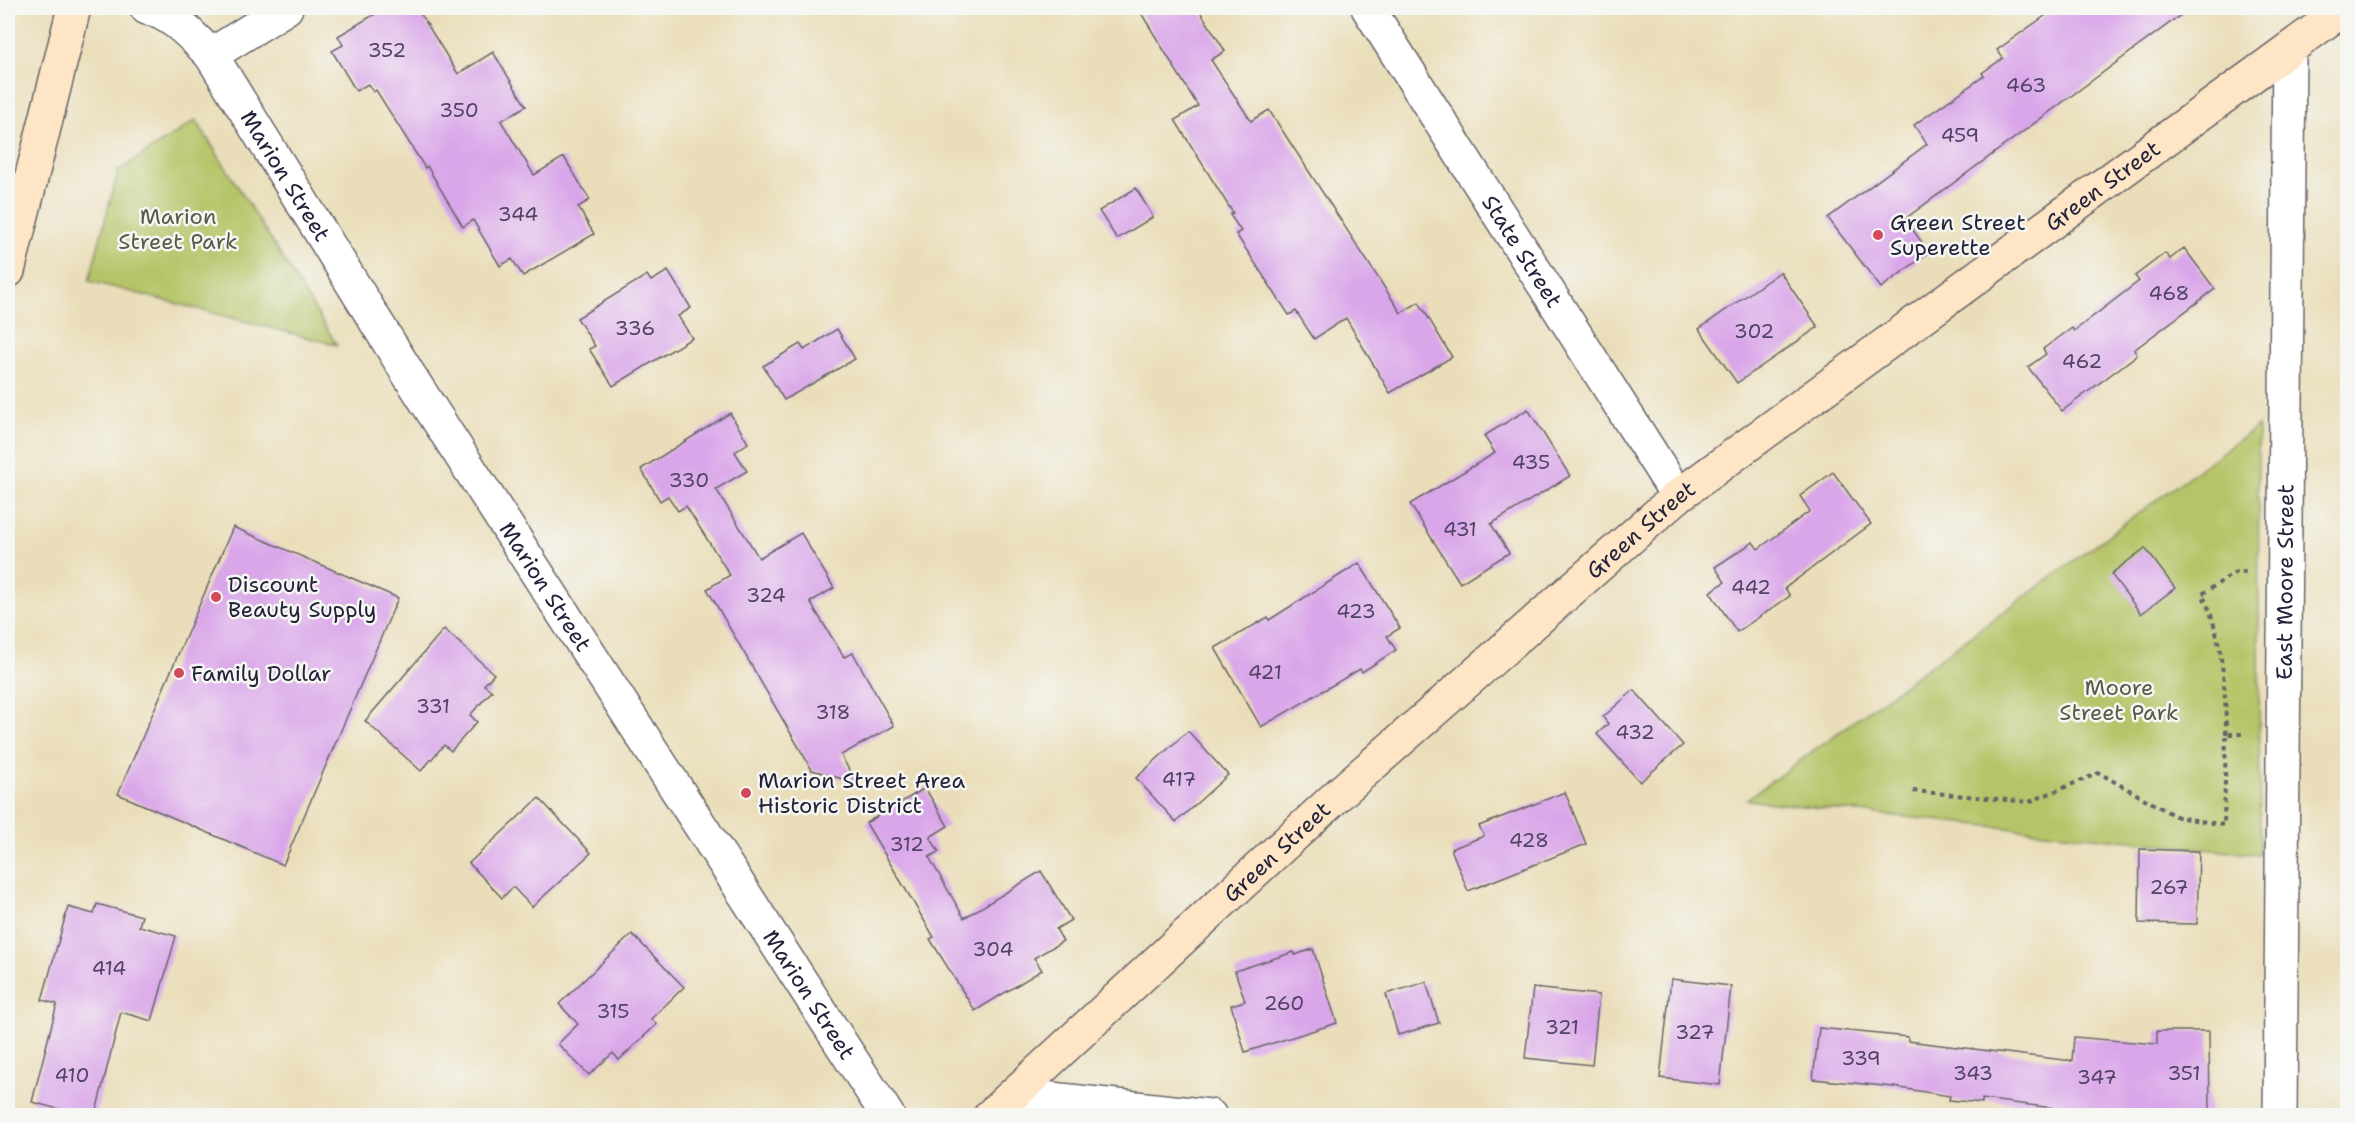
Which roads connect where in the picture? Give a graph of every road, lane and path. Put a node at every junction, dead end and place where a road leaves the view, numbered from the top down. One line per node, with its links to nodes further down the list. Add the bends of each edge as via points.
1 (74, 8): 8 (street)
2 (147, 8): 7 (street, Marion Street, via 155,9 186,30)
3 (286, 8): 7 (street)
4 (1368, 8): 9 (street, State Street)
5 (2344, 8): 6 (street, Green Street)
6 (2289, 49): 9 (street, Green Street); 17 (street, East Moore Street)
7 (211, 55): 15 (street, Marion Street, via 409,375)
8 (8, 271)
9 (1678, 496): 14 (street, Green Street, via 1340,793)
10 (2246, 572): 11 (path, via 2236,572 2202,594 2210,610 2226,690)
11 (2226, 734): 12 (path); 13 (path, via 2224,825 2177,817 2099,773 2029,802)
12 (2247, 734)
13 (1912, 790)
14 (1002, 1105): 16 (street)
15 (888, 1116)
16 (1210, 1116)
17 (2280, 1116)

